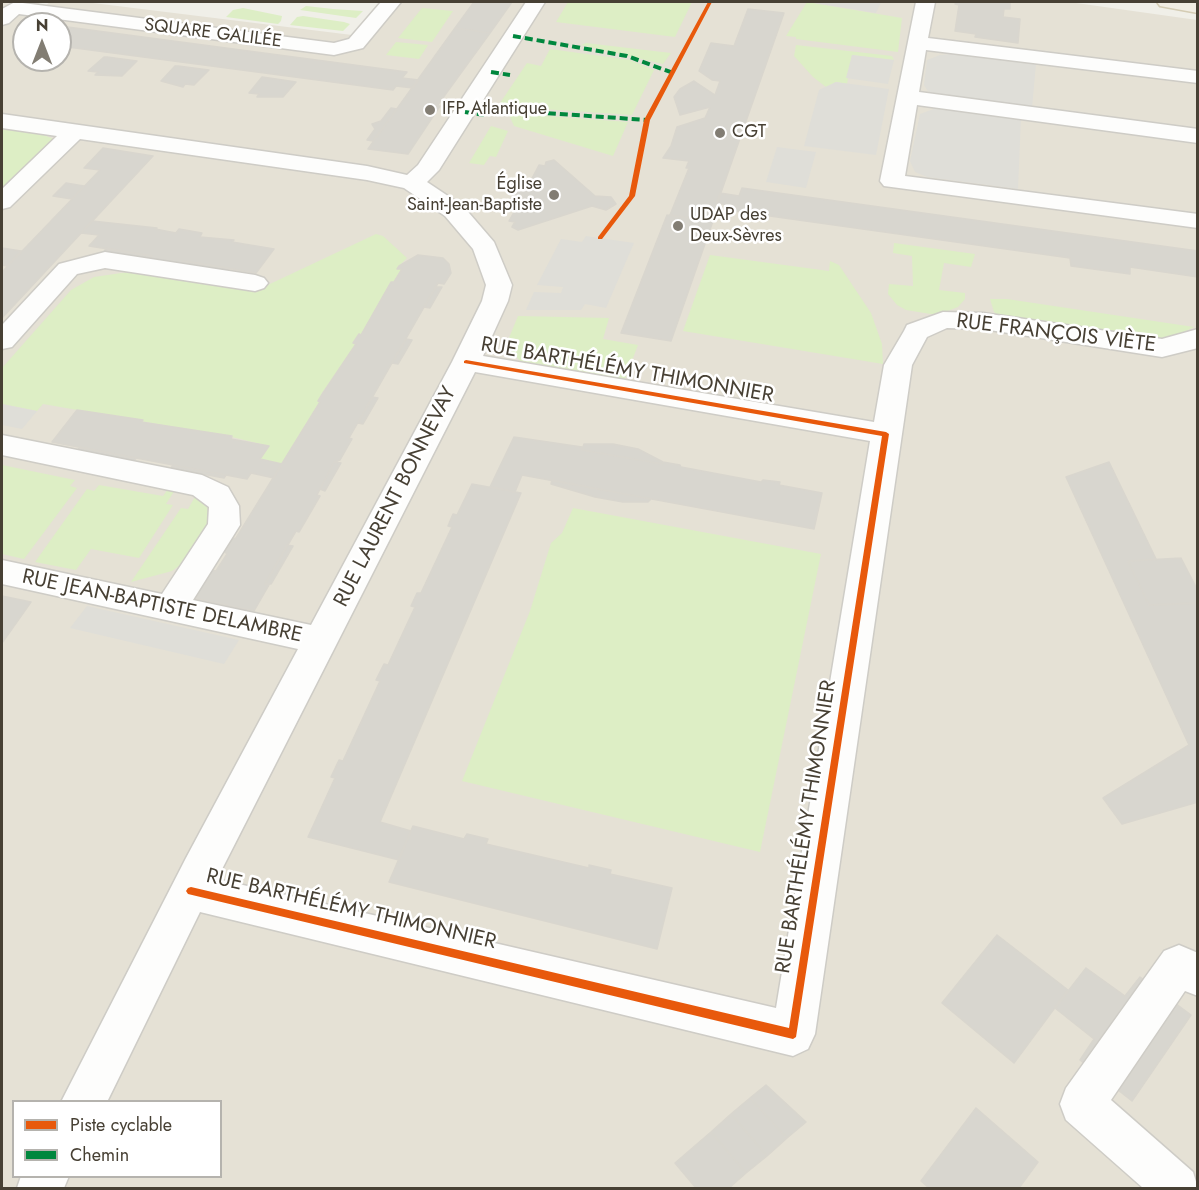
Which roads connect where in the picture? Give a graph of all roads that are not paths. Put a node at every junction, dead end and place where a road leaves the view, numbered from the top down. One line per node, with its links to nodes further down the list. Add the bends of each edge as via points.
1 (391, 2): 6 (street, SQUARE GALILÉE, via 356,44 334,49)
2 (535, 2): 13 (street, via 427,170)
3 (925, 2): 7 (street)
4 (1167, 2): 5 (main road)
5 (1197, 7)
6 (13, 9)
7 (917, 43): 8 (street); 9 (street)
8 (1197, 77)
9 (908, 97): 12 (street); 15 (street, via 892,180)
10 (2, 121): 11 (street, RUE LAURENT BONNEVAY)
11 (74, 132): 13 (street, RUE LAURENT BONNEVAY, via 367,173); 14 (street)
12 (1197, 136)
13 (412, 183): 19 (street, RUE LAURENT BONNEVAY, via 454,211 485,247 499,285)
14 (2, 202)
15 (1197, 221)
16 (255, 283): 18 (street, via 105,260 68,269)
17 (1197, 337): 20 (street, RUE FRANÇOIS VIÈTE, via 1182,345 1162,348 983,321 943,320 917,331 897,365)
18 (2, 341)
19 (466, 362): 20 (street, RUE BARTHÉLÉMY THIMONNIER); 24 (street, RUE LAURENT BONNEVAY)
20 (886, 434): 25 (street, RUE BARTHÉLÉMY THIMONNIER, via 793,1034)
21 (2, 445): 23 (street, via 202,486 217,495 224,506 224,525)
22 (2, 572): 23 (street, RUE JEAN-BAPTISTE DELAMBRE)
23 (170, 609): 24 (street, RUE JEAN-BAPTISTE DELAMBRE)
24 (322, 641): 25 (street, RUE LAURENT BONNEVAY)
25 (191, 891): 27 (street, RUE LAURENT BONNEVAY)
26 (1197, 976): 28 (street, via 1179,965 1082,1104)
27 (84, 1100)
28 (1177, 1188)

